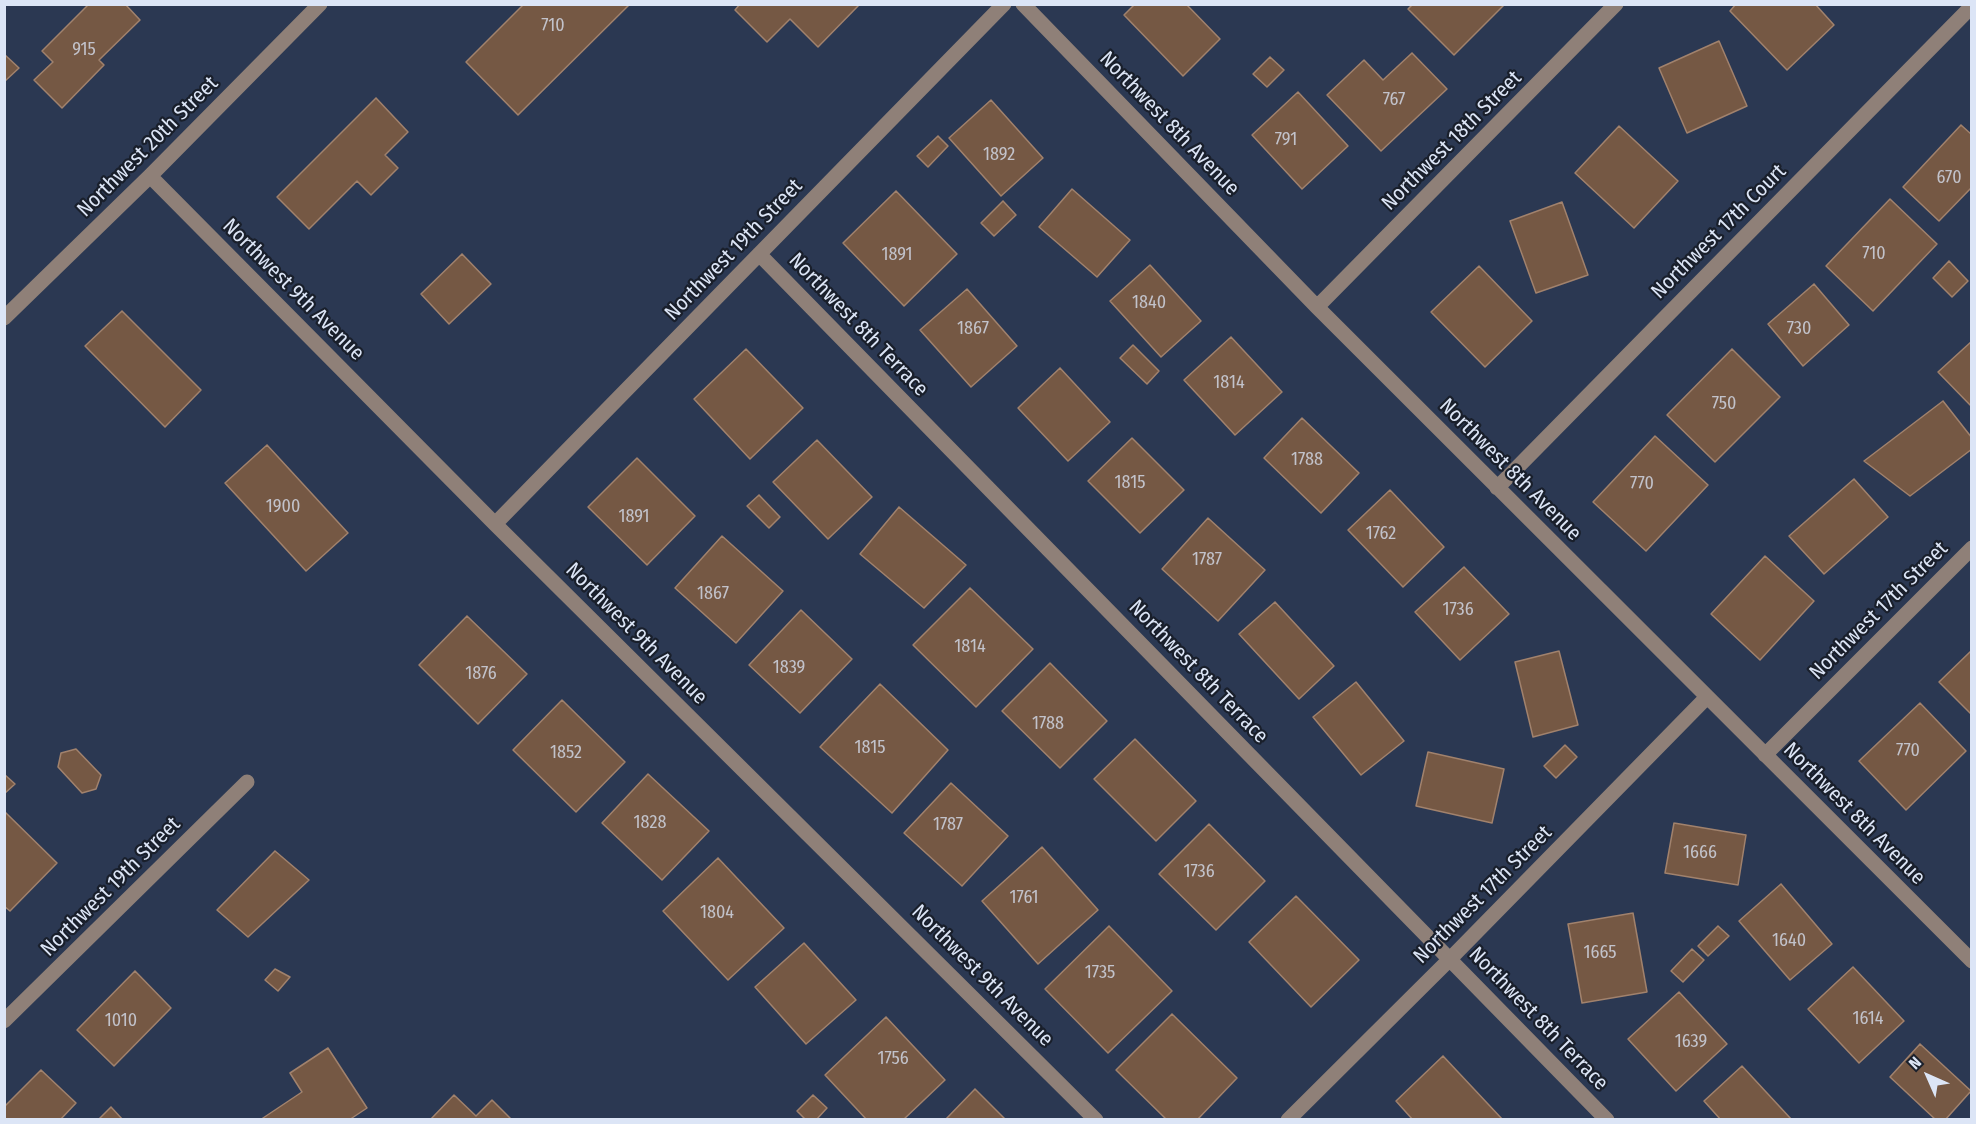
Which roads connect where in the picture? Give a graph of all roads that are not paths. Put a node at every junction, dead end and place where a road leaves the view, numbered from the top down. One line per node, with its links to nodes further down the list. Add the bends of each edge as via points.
1 (320, 4): 6 (street, Northwest 20th Street)
2 (1004, 4): 7 (street, Northwest 19th Street)
3 (1023, 4): 8 (street, Northwest 8th Avenue)
4 (1616, 4): 8 (street, Northwest 18th Street)
5 (1971, 6): 10 (street, Northwest 17th Court)
6 (150, 176): 9 (street, Northwest 20th Street); 11 (street, Northwest 9th Avenue)
7 (759, 254): 11 (street, Northwest 19th Street); 16 (street, Northwest 8th Terrace)
8 (1317, 308): 10 (street, Northwest 8th Avenue)
9 (4, 318)
10 (1497, 488): 13 (street, Northwest 8th Avenue)
11 (495, 524): 19 (street, Northwest 9th Avenue)
12 (1971, 548): 14 (street, Northwest 17th Street)
13 (1707, 697): 14 (street, Northwest 8th Avenue); 16 (street, Northwest 17th Street)
14 (1765, 755): 17 (street, Northwest 8th Avenue)
15 (247, 782): 18 (street, Northwest 19th Street)
16 (1450, 959): 20 (street, Northwest 17th Street); 21 (street, Northwest 8th Terrace)
17 (1971, 961)
18 (4, 1021)
19 (1096, 1119)
20 (1288, 1119)
21 (1607, 1119)

